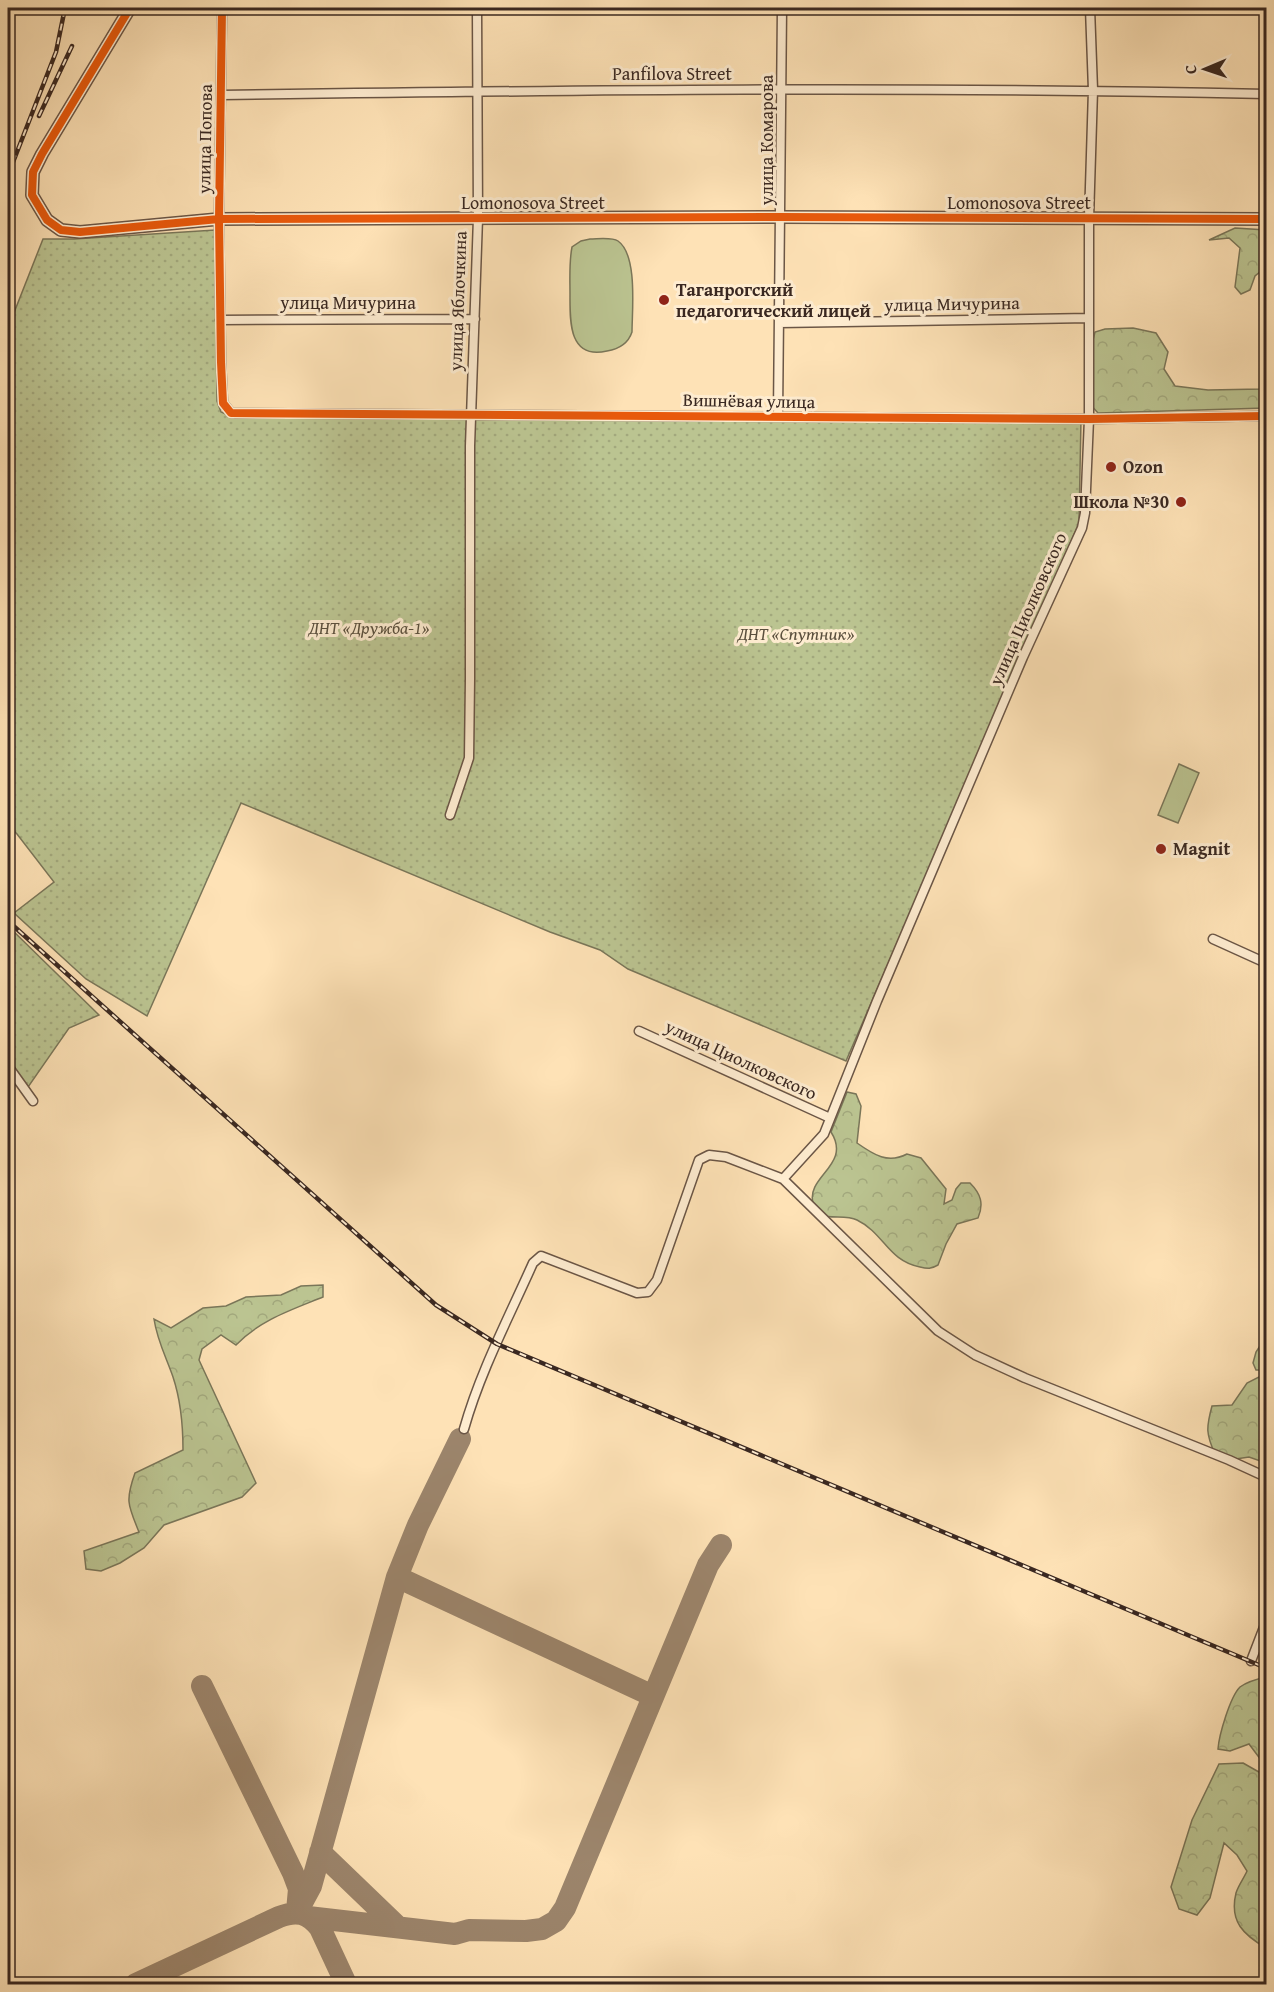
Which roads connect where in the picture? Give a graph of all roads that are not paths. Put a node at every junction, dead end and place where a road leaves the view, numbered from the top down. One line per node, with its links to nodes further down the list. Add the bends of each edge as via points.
1 (129, 8): 13 (street, Lomonosova Street, via 42,154 33,172 32,195 47,220 61,230 80,232)
2 (222, 8): 10 (street, улица Попова)
3 (477, 8): 8 (street, улица Яблочкина)
4 (782, 8): 6 (street, улица Комарова)
5 (1090, 8): 7 (street, улица Циолковского)
6 (782, 90): 7 (street, Panfilova Street); 8 (street, Panfilova Street); 11 (street, улица Комарова)
7 (1093, 90): 9 (street, Panfilova Street); 14 (street, улица Циолковского)
8 (477, 91): 10 (street, Panfilova Street); 12 (street, улица Яблочкина)
9 (1266, 94)
10 (221, 95): 13 (street, улица Попова)
11 (781, 217): 12 (street, Lomonosova Street); 14 (street, Lomonosova Street); 19 (street, улица Комарова)
12 (478, 218): 13 (street, Lomonosova Street); 17 (street, улица Яблочкина)
13 (219, 219): 18 (street, улица Попова)
14 (1089, 219): 15 (street, Lomonosova Street); 16 (street, улица Циолковского)
15 (1266, 219)
16 (1089, 318): 19 (street, улица Мичурина); 24 (street, улица Циолковского)
17 (475, 319): 18 (street, улица Мичурина); 21 (street, улица Яблочкина)
18 (220, 320): 20 (street, улица Попова, via 224,403)
19 (779, 322): 22 (street, улица Комарова)
20 (231, 413): 21 (street, Вишнёвая улица)
21 (471, 415): 22 (street, Вишнёвая улица); 25 (street, улица Яблочкина, via 469,758)
22 (778, 416): 24 (street, Вишнёвая улица)
23 (1266, 416): 24 (street, Вишнёвая улица)
24 (1089, 419): 31 (street, улица Циолковского, via 1082,528 1023,657)
25 (450, 815)
26 (1213, 939): 27 (street)
27 (1266, 963)
28 (639, 1031): 31 (street, улица Циолковского)
29 (8, 1066): 30 (street)
30 (33, 1101)
31 (830, 1118): 32 (street, улица Циолковского, via 824,1134)
32 (783, 1179): 33 (street, via 726,1157 709,1155 699,1160 657,1280 648,1292 637,1293 541,1256 533,1263 504,1328); 34 (street, via 938,1331 975,1354)
33 (464, 1429)
34 (1266, 1477)
35 (1266, 1622): 36 (street)
36 (1251, 1661)

